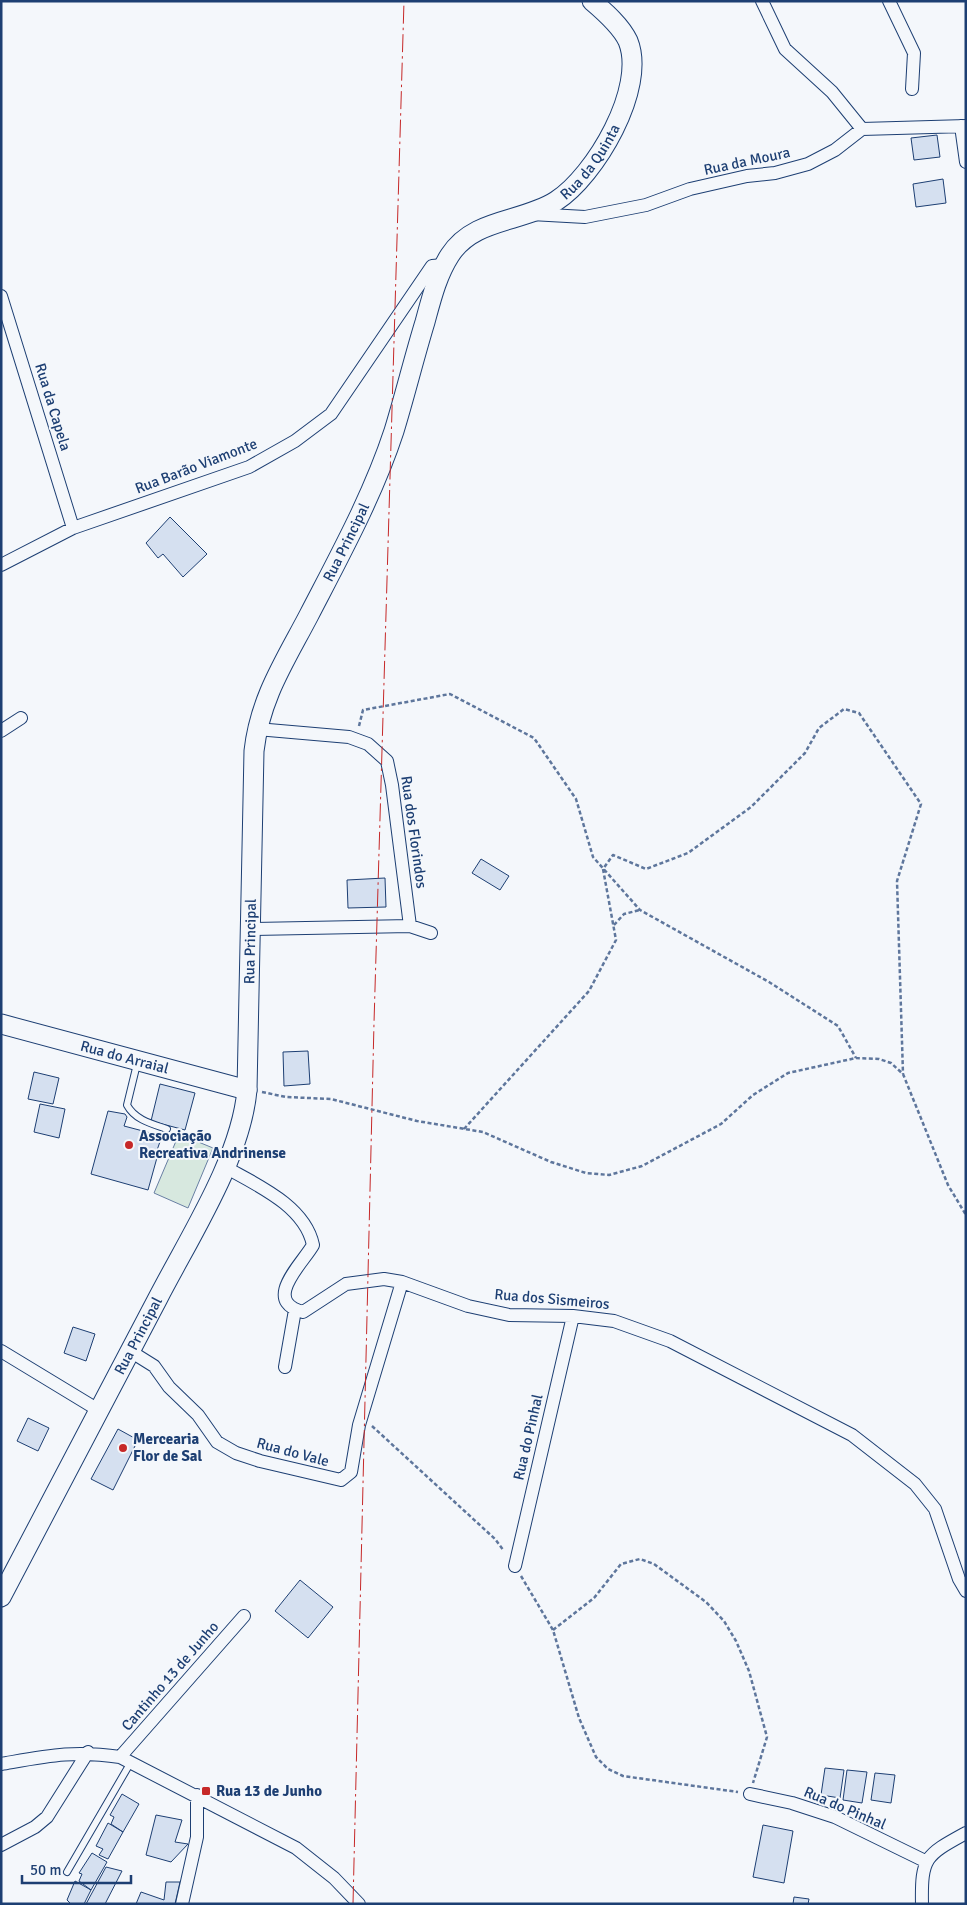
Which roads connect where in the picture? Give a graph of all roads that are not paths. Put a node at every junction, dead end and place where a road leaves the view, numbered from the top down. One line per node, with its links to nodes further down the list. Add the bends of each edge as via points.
1 (592, 1): 8 (main road, Rua da Quinta, via 619,27 628,42 632,63 627,94 602,150 581,178 556,201)
2 (762, 1): 6 (street, via 785,49 832,92)
3 (889, 1): 4 (street, via 914,53)
4 (912, 89)
5 (964, 126): 6 (street); 7 (street)
6 (862, 129): 8 (street, Rua da Moura, via 835,150 808,164 775,173 690,189 646,205 585,217)
7 (966, 162)
8 (528, 214): 9 (main road, Rua da Quinta, via 471,233 455,248)
9 (444, 265): 11 (street, Rua Barão Viamonte, via 432,266 331,414 295,441 249,466); 14 (main road, Rua Principal, via 393,432 377,473 349,537 266,697)
10 (1, 296): 11 (street, Rua da Capela)
11 (73, 528): 12 (street, Rua Barão Viamonte)
12 (1, 565)
13 (20, 718): 15 (street)
14 (257, 729): 16 (street, Rua dos Florindos, via 356,740 368,744 387,761); 17 (main road, Rua Principal)
15 (1, 731)
16 (410, 926): 17 (street); 18 (street)
17 (251, 929): 21 (main road, Rua Principal)
18 (431, 933)
19 (1, 1024): 20 (main road, Rua do Arraial)
20 (138, 1060): 21 (main road, Rua do Arraial); 22 (lane, via 127,1105 140,1118)
21 (248, 1090): 23 (main road, Rua Principal, via 242,1126)
22 (167, 1129)
23 (225, 1167): 25 (street, via 262,1187 297,1215 310,1233 313,1245 289,1278 285,1290 287,1301); 28 (main road, Rua Principal)
24 (402, 1282): 25 (street, Rua dos Sismeiros, via 384,1279 346,1284 303,1312); 26 (street, Rua dos Sismeiros, via 468,1306 508,1315); 28 (street, Rua do Vale, via 362,1417 351,1472 341,1480 260,1461 217,1442 198,1415 169,1387 154,1366)
25 (295, 1310): 29 (street)
26 (573, 1316): 31 (street, Rua do Pinhal); 32 (street, Rua dos Sismeiros, via 614,1321 670,1340 852,1435 915,1484 935,1509 958,1579)
27 (1, 1351): 30 (street)
28 (130, 1351): 30 (main road, Rua Principal)
29 (284, 1367)
30 (100, 1411): 33 (main road, Rua Principal)
31 (515, 1566)
32 (966, 1591)
33 (1, 1597)
34 (244, 1616): 36 (street, Cantinho 13 de Junho)
35 (88, 1752): 36 (street); 37 (street, via 65,1752); 41 (street, via 47,1817)
36 (126, 1760): 39 (street); 43 (lane)
37 (1, 1764)
38 (750, 1794): 42 (street, Rua do Pinhal, via 792,1803 835,1818)
39 (197, 1795): 44 (street, via 197,1837); 45 (street, via 296,1848 334,1878)
40 (966, 1833): 42 (street)
41 (1, 1845)
42 (925, 1861): 46 (street, via 921,1874)
43 (67, 1872)
44 (182, 1904)
45 (359, 1904)
46 (922, 1904)

